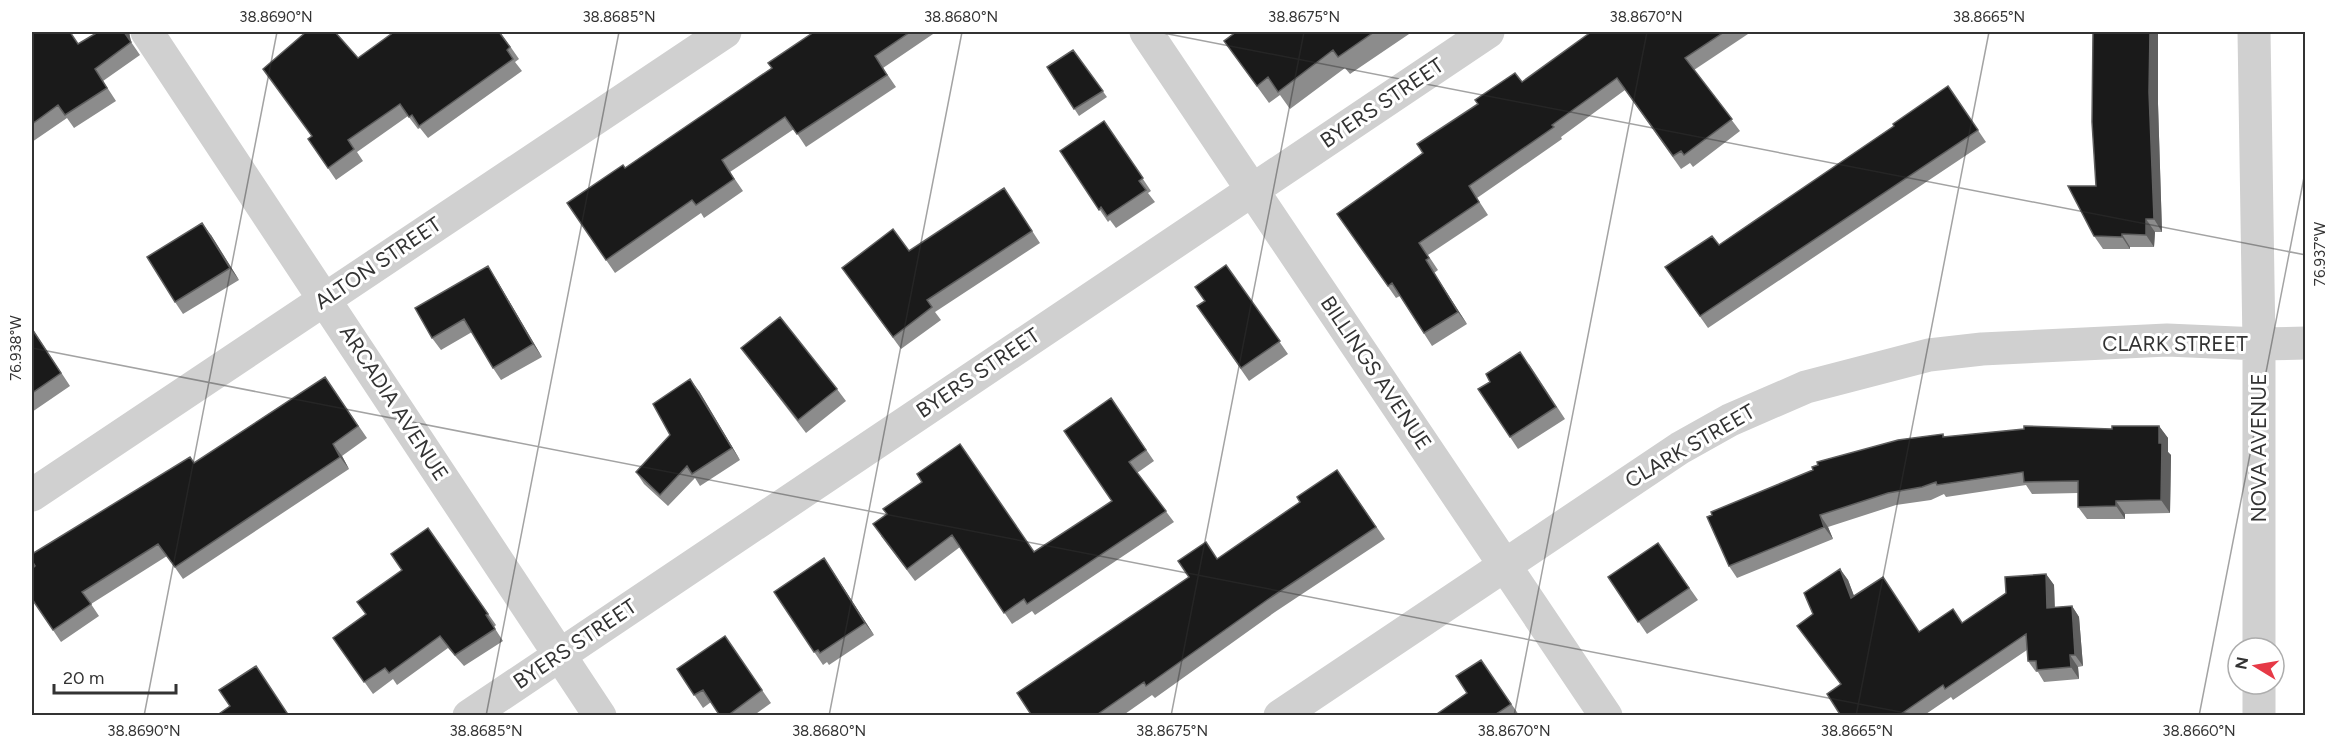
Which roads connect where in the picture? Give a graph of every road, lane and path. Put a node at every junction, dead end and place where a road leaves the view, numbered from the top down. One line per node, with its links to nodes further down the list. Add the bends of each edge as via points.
1 (147, 32): 7 (street, ARCADIA AVENUE)
2 (725, 32): 7 (street, ALTON STREET)
3 (1146, 32): 6 (street, BILLINGS AVENUE)
4 (1488, 32): 6 (street, BYERS STREET)
5 (2254, 32): 9 (street, NOVA AVENUE)
6 (1252, 190): 11 (street, BILLINGS AVENUE); 13 (street, BYERS STREET)
7 (325, 299): 10 (street, ALTON STREET); 13 (street, ARCADIA AVENUE)
8 (2306, 343): 9 (street, CLARK STREET)
9 (2259, 344): 11 (street, CLARK STREET, via 2167,340 1982,349 1929,355 1806,387 1748,411 1680,448); 12 (street, NOVA AVENUE)
10 (32, 495)
11 (1504, 564): 17 (street, CLARK STREET); 18 (street, BILLINGS AVENUE)
12 (2259, 636)
13 (560, 654): 15 (street, BYERS STREET); 16 (street, ARCADIA AVENUE)
14 (2259, 696): 19 (street)
15 (469, 716)
16 (600, 716)
17 (1280, 716)
18 (1606, 716)
19 (2259, 716)

